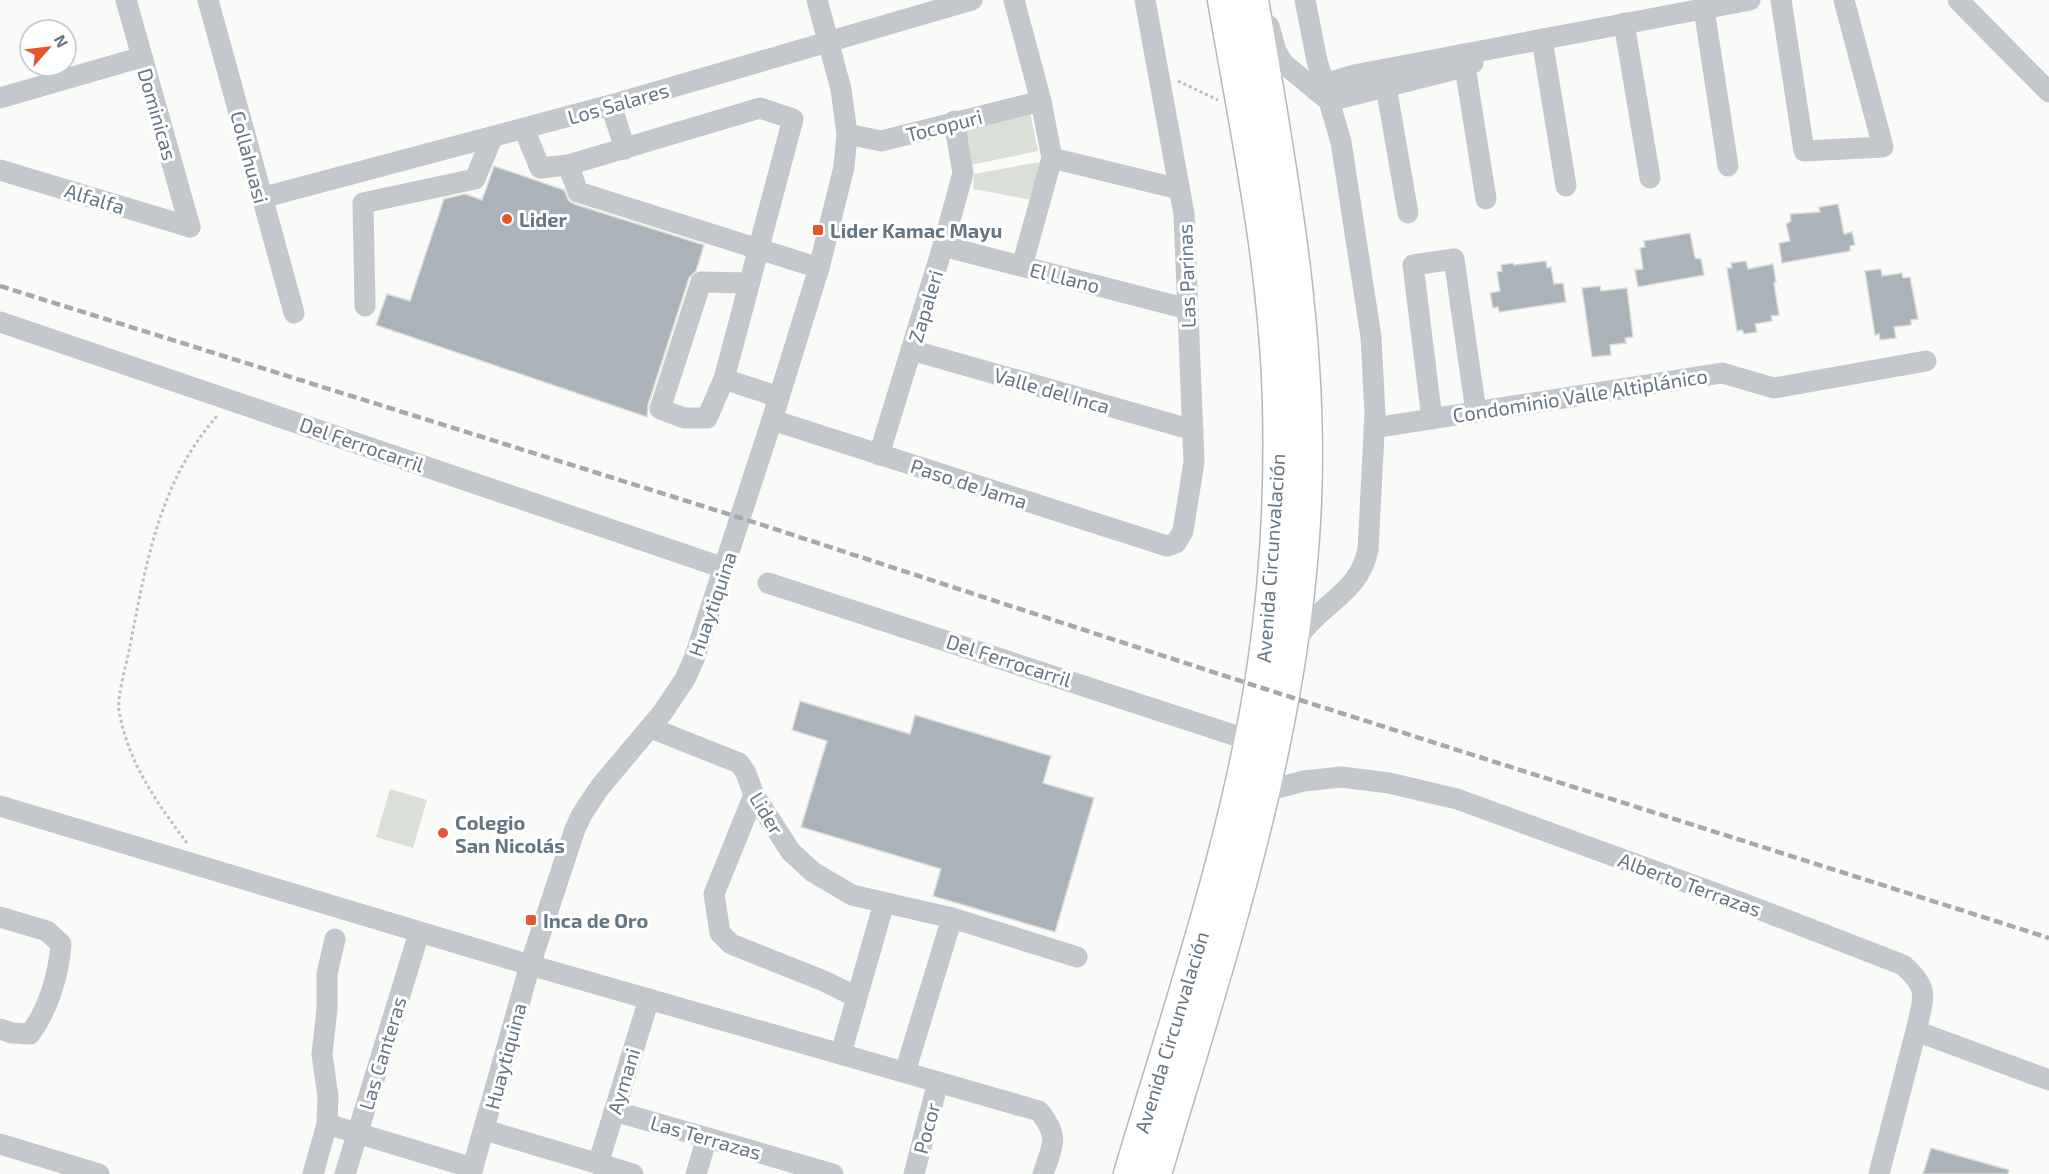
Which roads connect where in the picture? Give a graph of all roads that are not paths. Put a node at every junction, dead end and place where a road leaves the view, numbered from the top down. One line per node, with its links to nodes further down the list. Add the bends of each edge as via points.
1 (126, 0): 20 (street, Dominicas)
2 (208, 0): 40 (street, Collahuasi)
3 (818, 0): 19 (street, Huaytiquina)
4 (972, 0): 15 (street, Los Salares)
5 (1014, 0): 26 (street)
6 (1145, 0): 39 (street, Las Parinas)
7 (1223, 0): 68 (highway, Avenida Circunvalación, via 1263,229 1278,403 1273,575)
8 (1253, 0): 66 (highway, Avenida Circunvalación, via 1285,197 1303,346 1306,500)
9 (1263, 0): 23 (street, via 1276,51 1283,63)
10 (1305, 0): 23 (street, Avenida Circunvalación)
11 (1750, 0): 16 (street)
12 (1781, 0): 13 (street, via 1804,151 1883,147)
13 (1844, 0)
14 (1958, 0): 24 (street)
15 (945, 3): 19 (street, Los Salares)
16 (1704, 9): 17 (street); 35 (street)
17 (1624, 23): 18 (street); 37 (street)
18 (1542, 39): 21 (street); 38 (street)
19 (828, 42): 27 (street, Los Salares); 30 (street, Huaytiquina, via 841,89)
20 (142, 57): 25 (street); 43 (street, Dominicas)
21 (1463, 60): 22 (street); 41 (street)
22 (1385, 78): 23 (street); 42 (street)
23 (1322, 90): 60 (street, Avenida Circunvalación, via 1341,142 1371,337)
24 (2049, 92)
25 (0, 98)
26 (1041, 101): 28 (street, Tocopuri); 33 (street)
27 (611, 105): 29 (street, Los Salares); 32 (street)
28 (954, 122): 30 (street, Tocopuri, via 881,141); 44 (street, Zapaleri, via 963,173)
29 (524, 129): 31 (street, Los Salares); 34 (street, via 540,168)
30 (847, 134): 47 (street, Huaytiquina, via 844,167)
31 (492, 138): 40 (street, Los Salares); 49 (street, via 475,179 363,203)
32 (625, 149): 34 (street); 45 (street, via 760,108 793,119)
33 (1052, 158): 39 (street); 46 (street)
34 (568, 165): 45 (street, via 578,192)
35 (1728, 166)
36 (0, 170): 43 (street, Alfalfa)
37 (1650, 178)
38 (1566, 186)
39 (1179, 189): 50 (street, Las Parinas, via 1184,214)
40 (261, 198): 51 (street, Collahuasi)
41 (1486, 199)
42 (1408, 213)
43 (190, 227)
44 (943, 246): 46 (street, El Llano); 53 (street, Zapaleri)
45 (759, 249): 47 (street); 48 (street)
46 (1022, 266): 50 (street, El Llano)
47 (819, 268): 56 (street, Huaytiquina)
48 (749, 283): 55 (street); 55 (street, via 701,282 660,409 684,418 708,418)
49 (365, 306)
50 (1188, 309): 61 (street, Las Parinas)
51 (294, 313)
52 (0, 322): 64 (street, Del Ferrocarril)
53 (911, 350): 61 (street, Valle del Inca); 62 (street, Zapaleri)
54 (1926, 361): 57 (street, Condominio Valle Altiplánico, via 1774,388 1722,373)
55 (724, 379): 56 (street)
56 (779, 397): 59 (street, Huaytiquina)
57 (1476, 411): 58 (street, Condominio Valle Altiplánico); 58 (street, via 1454,259 1413,264)
58 (1432, 419): 60 (street, Condominio Valle Altiplánico)
59 (772, 420): 62 (street, Paso de Jama); 64 (street, Huaytiquina)
60 (1374, 428): 66 (street, Avenida Circunvalación, via 1365,562 1353,583)
61 (1193, 430): 63 (street, Las Parinas, via 1194,462 1183,531 1176,543)
62 (879, 455): 63 (street, Paso de Jama)
63 (1167, 546)
64 (724, 568): 67 (street, Huaytiquina, via 694,659 675,696)
65 (768, 583): 68 (street, Del Ferrocarril)
66 (1294, 640): 69 (highway, Avenida Circunvalación)
67 (651, 728): 70 (street, Lider, via 735,760 743,767); 78 (street, Huaytiquina, via 582,814)
68 (1250, 740): 104 (highway, Avenida Circunvalación, via 1209,904)
69 (1266, 791): 82 (street, Alberto Terrazas, via 1341,777 1370,780 1457,799 1524,822 1903,965 1917,977 1923,994); 105 (highway, Avenida Circunvalación)
70 (754, 795): 72 (street, Lider, via 791,852 813,872 852,895); 79 (street, via 714,894 720,933 731,944)
71 (0, 806): 75 (street)
72 (884, 903): 74 (street, Lider); 79 (street)
73 (0, 917): 81 (street, via 47,931 61,944 60,961 41,1019 30,1034)
74 (952, 918): 77 (street, Lider); 84 (street)
75 (419, 933): 78 (street); 90 (street, Las Canteras)
76 (335, 939): 88 (street, via 327,974 322,1054)
77 (1077, 957)
78 (530, 965): 80 (street); 89 (street, Huaytiquina)
79 (856, 997): 83 (street)
80 (649, 999): 83 (street); 87 (street, Aymani)
81 (0, 1029)
82 (1916, 1031): 85 (street); 106 (street, Alberto Terrazas)
83 (841, 1053): 84 (street)
84 (905, 1072): 86 (street)
85 (2049, 1080)
86 (938, 1082): 102 (street, Pocor); 103 (street, via 1039,1111 1054,1139)
87 (614, 1111): 91 (street, Las Terrazas); 93 (street, Aymani)
88 (327, 1124): 90 (street); 97 (street)
89 (485, 1130): 93 (street); 94 (street, Huaytiquina)
90 (357, 1133): 94 (street); 98 (street, Las Canteras)
91 (707, 1138): 95 (street, Las Terrazas); 100 (street)
92 (0, 1144): 96 (street)
93 (598, 1164): 99 (street)
94 (472, 1171)
95 (811, 1171): 101 (street, Las Terrazas)
96 (99, 1174)
97 (313, 1174)
98 (345, 1174)
99 (633, 1174)
100 (696, 1174)
101 (833, 1174)
102 (914, 1174)
103 (1043, 1174)
104 (1129, 1174)
105 (1156, 1174)
106 (1879, 1174)

